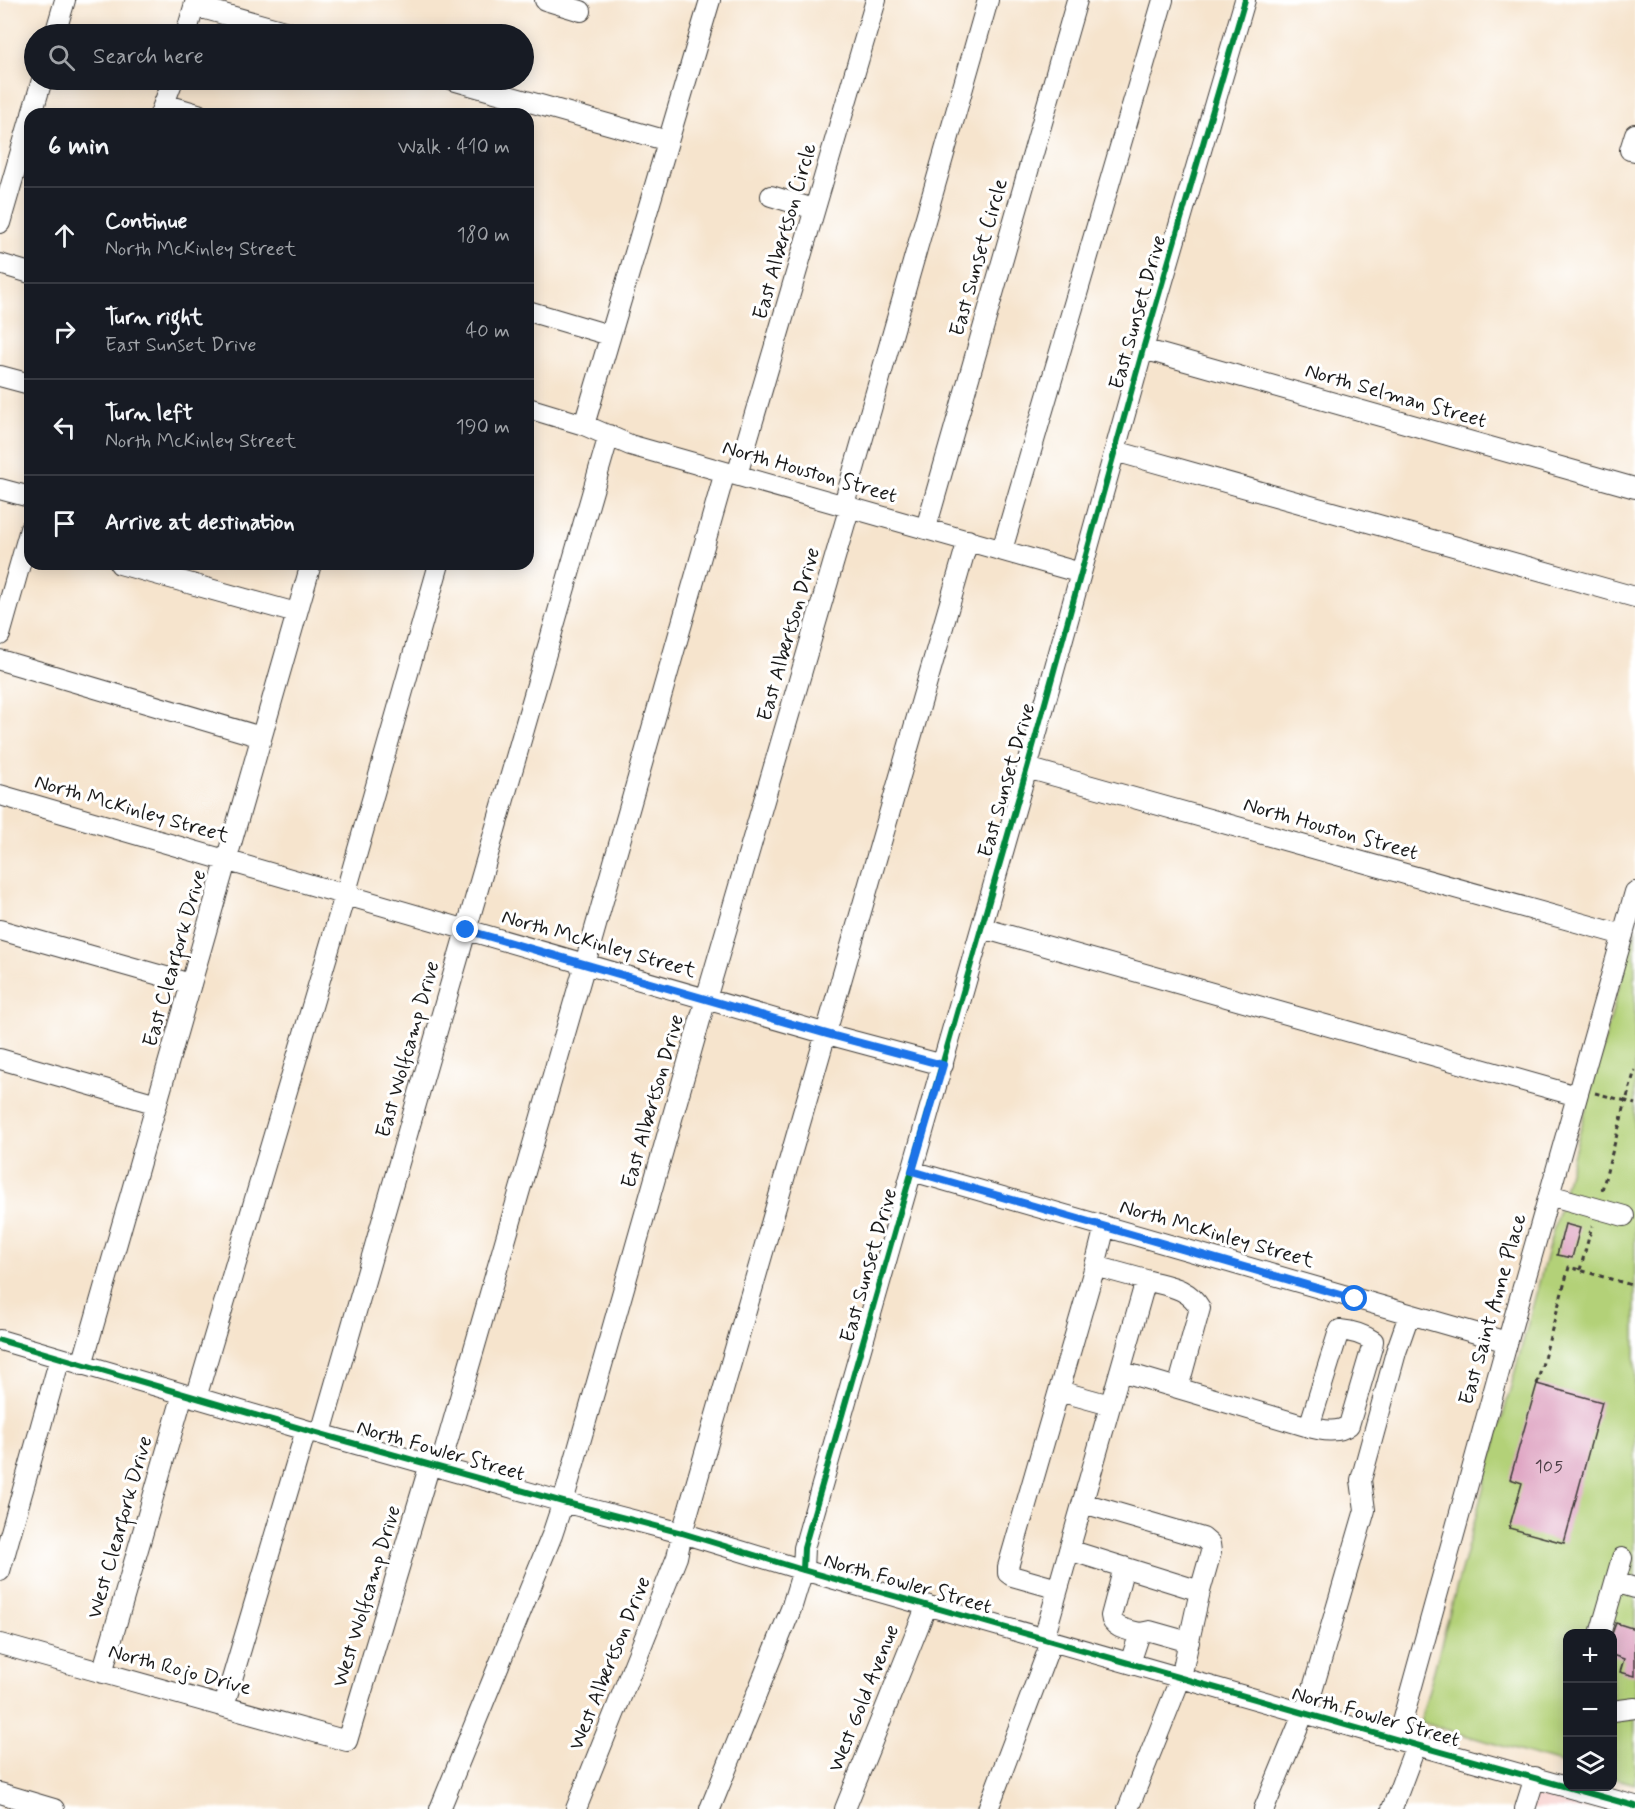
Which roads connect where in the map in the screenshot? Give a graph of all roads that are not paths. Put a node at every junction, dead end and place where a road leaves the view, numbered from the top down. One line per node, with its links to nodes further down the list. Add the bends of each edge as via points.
1 (64, 0): 11 (street)
2 (545, 0): 10 (street)
3 (710, 0): 21 (street)
4 (876, 0): 25 (street, East Albertson Circle)
5 (988, 0): 42 (street, East Albertson Drive)
6 (1077, 0): 43 (street, East Sunset Circle)
7 (1163, 0): 46 (street)
8 (1245, 0): 31 (street, East Sunset Drive)
9 (195, 3): 12 (street); 13 (street)
10 (580, 11)
11 (58, 24)
12 (189, 24)
13 (263, 24)
14 (39, 90): 17 (street)
15 (169, 90): 18 (street)
16 (487, 90): 21 (street)
17 (34, 108)
18 (162, 108)
19 (24, 133): 23 (street)
20 (1635, 134): 22 (street, via 1630,150)
21 (668, 141): 30 (street)
22 (1635, 151)
23 (8, 167): 26 (street)
24 (771, 196): 25 (street)
25 (814, 209): 38 (street, East Albertson Circle)
26 (0, 223)
27 (0, 264): 28 (street)
28 (24, 271)
29 (534, 313): 30 (street)
30 (609, 334): 35 (street)
31 (1143, 349): 37 (street, East Sunset Drive); 39 (street, North Selman Street)
32 (0, 376): 33 (street)
33 (24, 382)
34 (534, 410): 35 (street, North Houston Street)
35 (584, 425): 36 (street, North Houston Street)
36 (609, 435): 38 (street, North Houston Street, via 630,445); 64 (street, East Wolfcamp Drive)
37 (1115, 451): 50 (street, East Sunset Drive); 51 (street)
38 (731, 474): 42 (street, North Houston Street); 66 (street, East Albertson Circle)
39 (1635, 488)
40 (0, 489): 41 (street)
41 (24, 495)
42 (847, 505): 43 (street, North Houston Street); 68 (street, East Albertson Drive)
43 (926, 528): 44 (street, North Houston Street)
44 (968, 540): 46 (street, North Houston Street); 69 (street, West Albertson Drive)
45 (24, 550): 52 (street)
46 (1002, 550): 50 (street, North Houston Street)
47 (142, 570): 53 (street)
48 (309, 570): 53 (street, East Clearfork Drive)
49 (437, 570): 61 (street, West Clearfork Drive)
50 (1081, 573): 57 (street, East Sunset Drive)
51 (1635, 597)
52 (3, 612): 54 (street)
53 (296, 613): 56 (street, East Clearfork Drive)
54 (0, 635)
55 (0, 660): 56 (street)
56 (261, 737): 59 (street, East Clearfork Drive)
57 (1027, 768): 62 (street, East Sunset Drive); 65 (street, North Houston Street)
58 (0, 795): 59 (street, North McKinley Street)
59 (227, 860): 61 (street, North McKinley Street); 67 (street, East Clearfork Drive)
60 (1635, 892): 65 (street, East Saint Anne Place)
61 (345, 895): 64 (street, North McKinley Street); 90 (street, West Clearfork Drive)
62 (982, 928): 71 (street, East Sunset Drive); 72 (street)
63 (0, 930): 67 (street)
64 (466, 930): 66 (street, North McKinley Street); 93 (street, East Wolfcamp Drive)
65 (1623, 935): 72 (street, East Saint Anne Place)
66 (585, 964): 68 (street, North McKinley Street); 94 (street, West Wolfcamp Drive)
67 (191, 984): 73 (street, East Clearfork Drive)
68 (706, 999): 69 (street, North McKinley Street); 95 (street, East Albertson Drive)
69 (827, 1034): 71 (street, North McKinley Street); 97 (street, West Albertson Drive)
70 (0, 1059): 73 (street)
71 (943, 1065): 74 (street, East Sunset Drive)
72 (1584, 1094): 75 (street, East Saint Anne Place)
73 (157, 1104): 86 (street, East Clearfork Drive)
74 (912, 1171): 77 (street, North McKinley Street); 101 (street, East Sunset Drive, via 804,1548)
75 (1549, 1195): 76 (street); 84 (street, East Saint Anne Place)
76 (1624, 1216)
77 (1105, 1226): 78 (street); 80 (street, North McKinley Street)
78 (1095, 1266): 79 (street); 89 (street)
79 (1146, 1280): 87 (street); 88 (street, via 1185,1291 1200,1308)
80 (1355, 1299): 81 (street, North McKinley Street); 82 (street)
81 (1409, 1315): 84 (street, North McKinley Street); 119 (street, via 1361,1480 1365,1510)
82 (1345, 1330): 92 (street, via 1338,1334); 92 (street, via 1372,1341 1348,1425 1338,1431)
83 (0, 1340): 85 (street, North Fowler Street)
84 (1508, 1342): 120 (street, East Saint Anne Place)
85 (60, 1358): 86 (street, North Fowler Street); 102 (street)
86 (82, 1365): 90 (street, North Fowler Street)
87 (1120, 1371): 88 (street); 91 (street)
88 (1178, 1388): 92 (street)
89 (1059, 1391): 91 (street); 105 (street, via 1008,1567 1012,1576)
90 (190, 1396): 93 (street, North Fowler Street); 114 (street, West Clearfork Drive)
91 (1110, 1405): 96 (street)
92 (1309, 1427)
93 (314, 1432): 94 (street, North Fowler Street); 116 (street, East Wolfcamp Drive)
94 (435, 1465): 95 (street, North Fowler Street); 121 (street, West Wolfcamp Drive)
95 (563, 1502): 97 (street, North Fowler Street); 129 (street, East Albertson Drive)
96 (1083, 1503): 98 (street); 106 (street, via 1203,1538 1210,1544 1211,1552)
97 (682, 1533): 101 (street, North Fowler Street); 130 (street, West Albertson Drive, via 677,1557)
98 (1069, 1550): 100 (street); 105 (street)
99 (1622, 1558): 103 (street)
100 (1124, 1567): 106 (street); 109 (street, via 1111,1621)
101 (803, 1570): 107 (street, North Fowler Street); 131 (street, East Sunset Drive, via 791,1610)
102 (0, 1571)
103 (1615, 1582): 104 (street); 108 (street)
104 (1635, 1588)
105 (1058, 1589): 110 (street)
106 (1200, 1591): 111 (street)
107 (927, 1605): 110 (street, North Fowler Street); 132 (street, West Gold Avenue)
108 (1601, 1629)
109 (1140, 1633): 111 (street, via 1150,1631); 113 (street)
110 (1048, 1639): 113 (street, North Fowler Street); 133 (street)
111 (1189, 1642): 115 (street)
112 (0, 1644): 114 (street, North Rojo Drive)
113 (1131, 1663): 115 (street, North Fowler Street)
114 (102, 1673): 116 (street, North Rojo Drive)
115 (1181, 1677): 119 (street, North Fowler Street); 134 (street)
116 (224, 1706): 121 (street, North Rojo Drive)
117 (1635, 1708): 118 (street)
118 (1617, 1710)
119 (1303, 1712): 120 (street, North Fowler Street); 135 (street)
120 (1397, 1740): 122 (street, North Fowler Street)
121 (346, 1741)
122 (1416, 1745): 123 (street, North Fowler Street); 136 (street)
123 (1535, 1777): 124 (street, North Fowler Street); 137 (street)
124 (1563, 1784)
125 (1587, 1791): 127 (street, North Fowler Street)
126 (0, 1793): 128 (street)
127 (1635, 1806)
128 (54, 1809)
129 (440, 1809)
130 (576, 1809)
131 (710, 1809)
132 (845, 1809)
133 (988, 1809)
134 (1128, 1809)
135 (1264, 1809)
136 (1392, 1809)
137 (1525, 1809)

